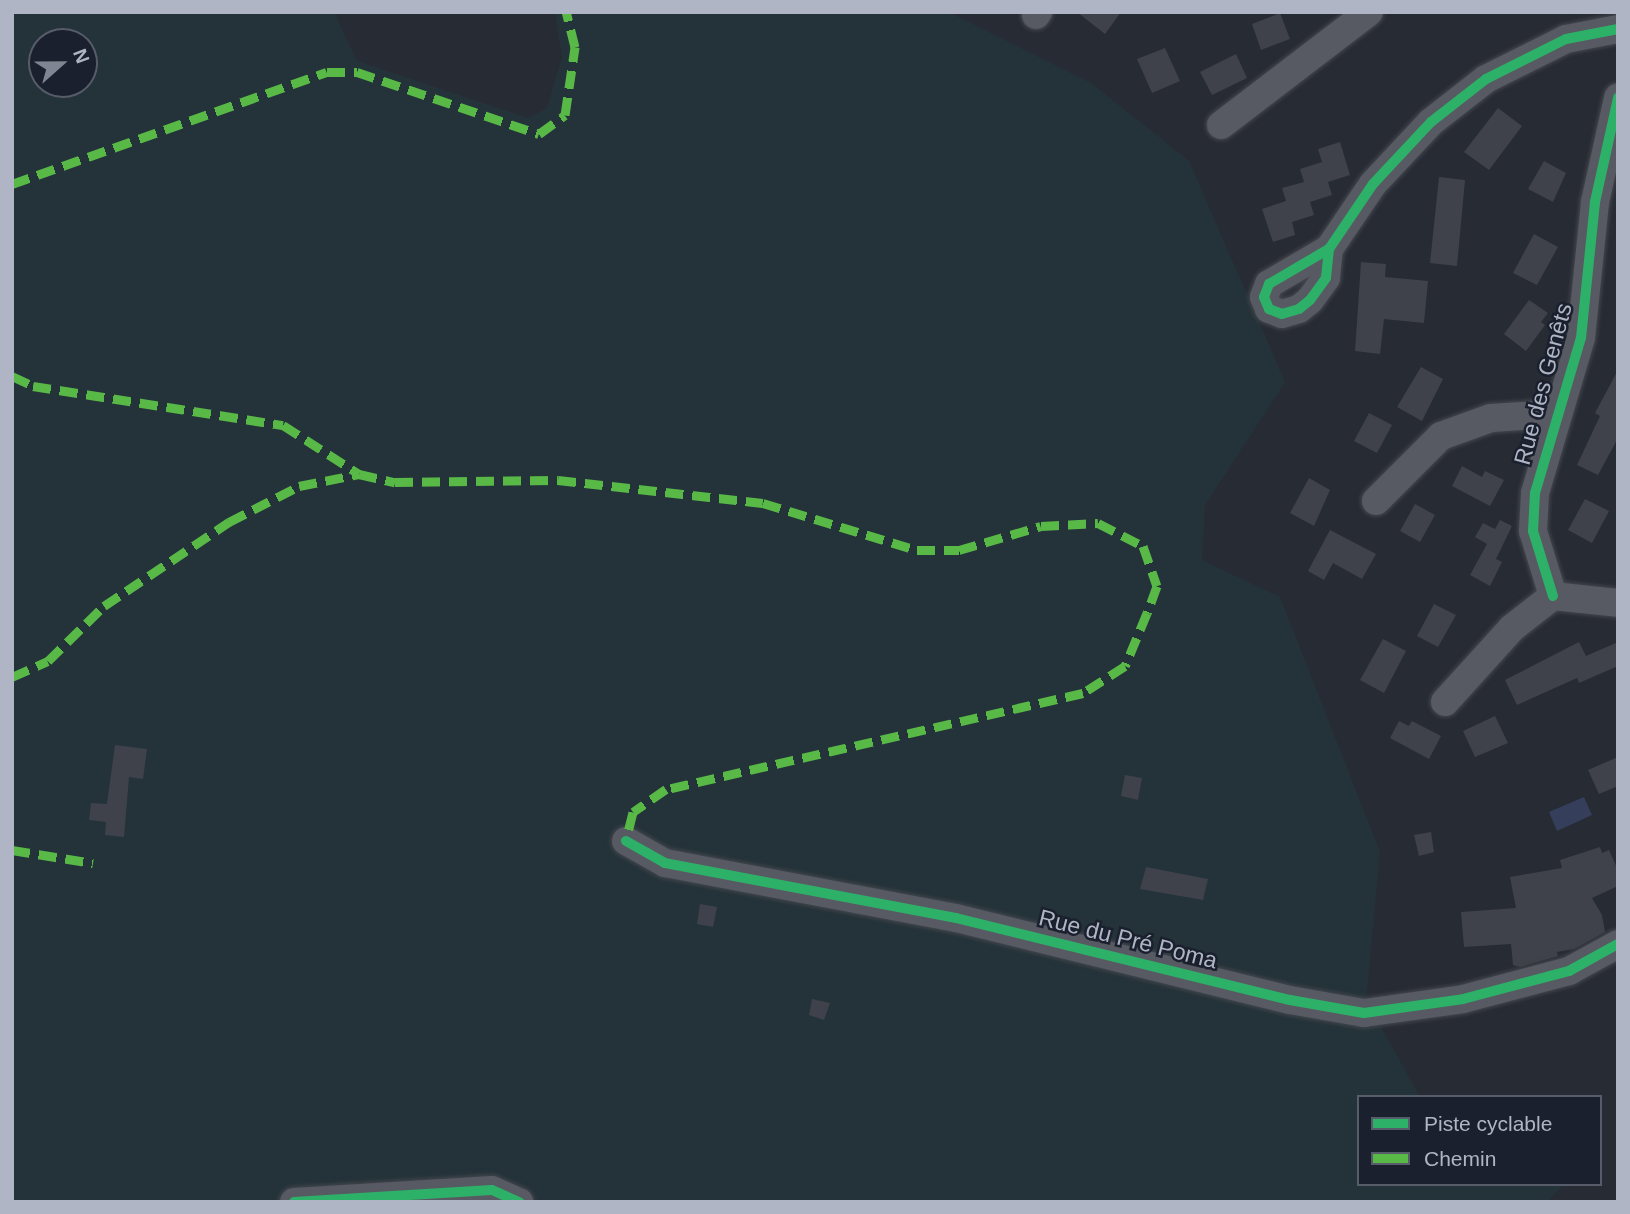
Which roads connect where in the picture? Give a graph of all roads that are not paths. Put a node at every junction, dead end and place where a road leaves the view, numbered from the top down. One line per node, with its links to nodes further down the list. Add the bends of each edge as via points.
1 (1369, 12): 4 (street)
2 (1618, 29): 5 (street, via 1566,39 1486,79 1430,122 1373,184)
3 (1618, 98): 6 (street, Rue des Genêts, via 1595,202 1587,311)
4 (1221, 125)
5 (1329, 249)
6 (1557, 419): 7 (street, via 1537,415 1491,418 1441,436); 8 (street, Rue des Genêts, via 1535,493 1533,531)
7 (1376, 501)
8 (1553, 596): 9 (street); 10 (street, via 1466,674)
9 (1618, 603)
10 (1445, 702)
11 (626, 841): 12 (street, Rue du Pré Poma, via 665,863 956,918 1290,1000 1364,1013 1463,999 1569,971)
12 (1618, 944)
13 (294, 1202): 14 (street, via 492,1190)
14 (519, 1202)

